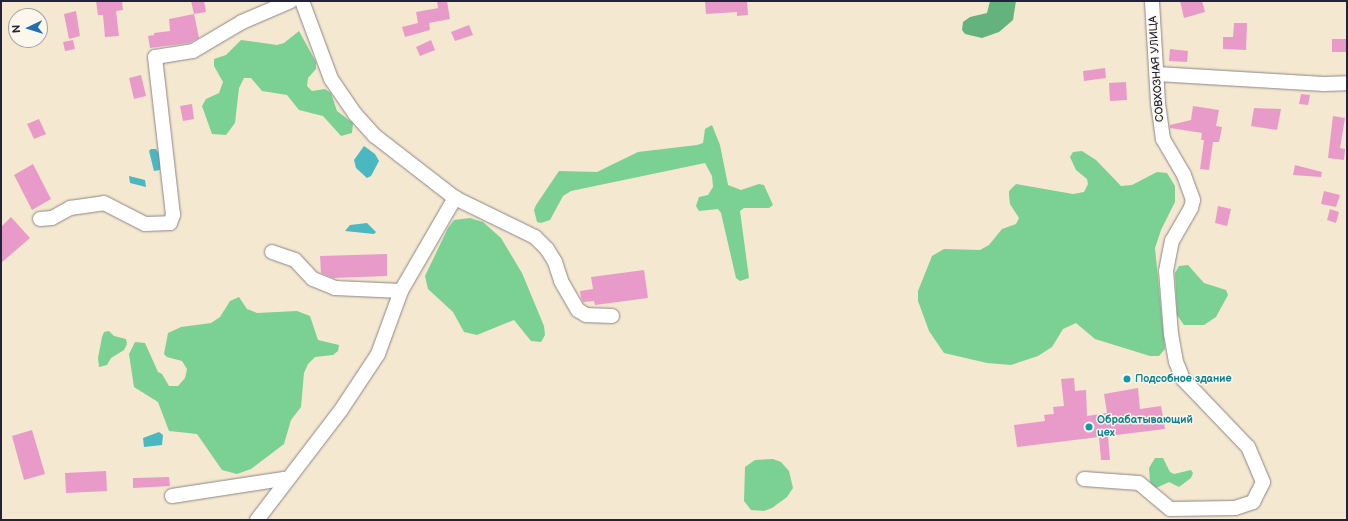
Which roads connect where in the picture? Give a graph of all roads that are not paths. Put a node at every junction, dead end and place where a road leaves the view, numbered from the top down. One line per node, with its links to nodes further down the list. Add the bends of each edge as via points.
1 (291, 1): 7 (street, via 242,22 193,51 156,57 172,219 162,225 145,224 104,203 70,208 52,218)
2 (302, 1): 6 (street, via 331,79 355,114 375,136)
3 (1152, 1): 4 (street, СОВХОЗНАЯ УЛИЦА)
4 (1157, 74): 5 (street, via 1324,84); 12 (street, СОВХОЗНАЯ УЛИЦА, via 1163,139 1184,174 1193,200 1172,241 1166,271 1176,362 1183,379 1248,447 1262,482 1252,502 1235,508 1170,509 1138,483)
5 (1347, 83)
6 (455, 198): 9 (street); 10 (street, via 535,237 547,248 561,281 578,310 586,315)
7 (40, 219)
8 (272, 252): 9 (street, via 295,260 313,279 335,288)
9 (401, 291): 11 (street, via 378,354 341,410)
10 (612, 316)
11 (289, 478): 13 (street); 14 (street)
12 (1084, 479)
13 (172, 496)
14 (257, 520)

